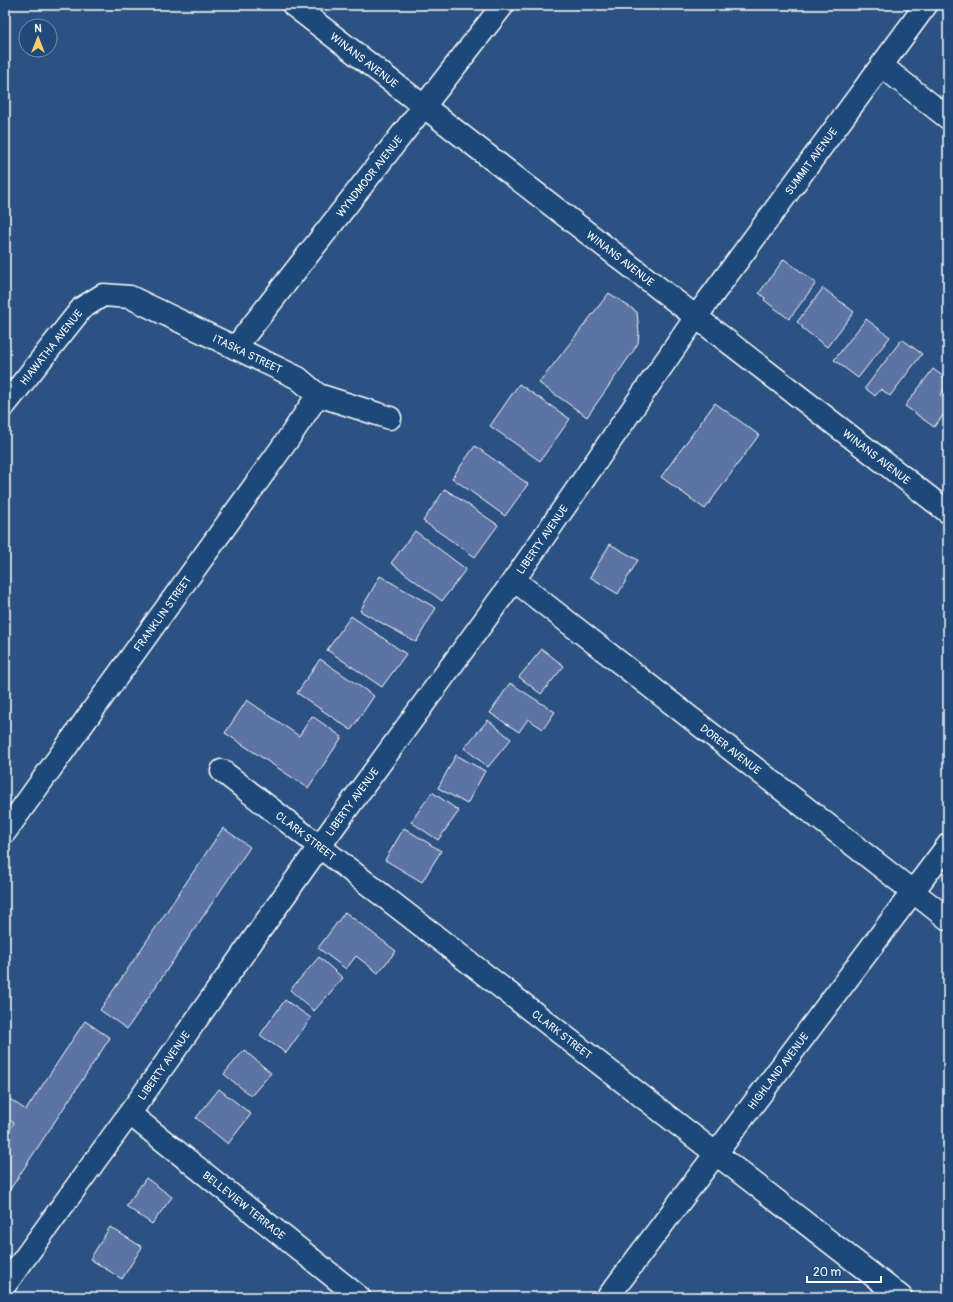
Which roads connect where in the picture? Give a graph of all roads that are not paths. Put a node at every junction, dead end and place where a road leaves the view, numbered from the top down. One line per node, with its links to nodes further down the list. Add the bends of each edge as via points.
1 (292, 5): 5 (street, WINANS AVENUE)
2 (503, 5): 5 (street, WYNDMOOR AVENUE)
3 (926, 5): 4 (street, SUMMIT AVENUE)
4 (882, 66): 6 (street); 8 (street, SUMMIT AVENUE)
5 (425, 107): 8 (street, WINANS AVENUE); 9 (street, WYNDMOOR AVENUE)
6 (948, 118)
7 (103, 295): 9 (street, ITASKA STREET, via 130,297); 11 (street, HIAWATHA AVENUE, via 82,308)
8 (696, 317): 13 (street, WINANS AVENUE); 14 (street, LIBERTY AVENUE)
9 (235, 348): 10 (street, ITASKA STREET, via 298,378)
10 (318, 395): 12 (street, ITASKA STREET); 16 (street, FRANKLIN STREET)
11 (5, 405)
12 (390, 418)
13 (948, 512)
14 (514, 580): 18 (street, LIBERTY AVENUE); 19 (street, DORER AVENUE)
15 (222, 771): 18 (street, CLARK STREET)
16 (5, 832)
17 (948, 845): 19 (street, HIGHLAND AVENUE)
18 (319, 847): 21 (street, LIBERTY AVENUE); 22 (street, CLARK STREET)
19 (913, 892): 20 (street, DORER AVENUE); 22 (street, HIGHLAND AVENUE)
20 (948, 919)
21 (130, 1114): 23 (street, LIBERTY AVENUE); 24 (street, BELLEVIEW TERRACE)
22 (717, 1153): 25 (street, HIGHLAND AVENUE); 26 (street, CLARK STREET)
23 (5, 1285)
24 (359, 1297)
25 (608, 1297)
26 (901, 1297)

